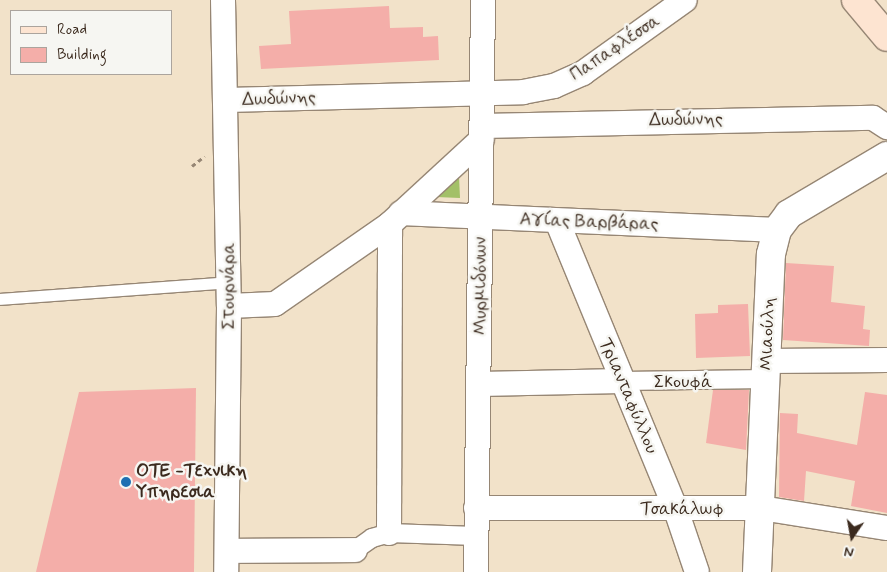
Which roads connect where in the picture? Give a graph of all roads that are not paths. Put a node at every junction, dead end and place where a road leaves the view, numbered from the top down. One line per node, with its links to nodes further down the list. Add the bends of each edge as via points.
1 (223, 0): 7 (street, Στουρνάρα)
2 (483, 0): 6 (street, Μυρμιδόνων)
3 (685, 0): 6 (street, Παπαφλέσσα, via 583,74 554,86 523,92)
4 (856, 0): 5 (main road)
5 (887, 37)
6 (482, 93): 7 (street, Δωδώνης); 9 (street, Μυρμιδόνων)
7 (227, 100): 15 (street, Στουρνάρα)
8 (887, 127): 9 (street, Δωδώνης, via 872,118)
9 (482, 132): 11 (street, Μυρμιδόνων); 12 (street)
10 (887, 156): 14 (street, Μιαούλη, via 789,214)
11 (481, 217): 12 (street, Αγίας Βαρβάρας); 13 (street, Αγίας Βαρβάρας); 21 (street, Μυρμιδόνων)
12 (395, 218): 17 (street, via 275,304); 26 (street)
13 (557, 221): 14 (street, Αγίας Βαρβάρας); 20 (street, Τριανταφύλλου)
14 (777, 230): 19 (street, Μιαούλη, via 771,254)
15 (229, 282): 16 (lane); 17 (street, Στουρνάρα)
16 (0, 299)
17 (229, 306): 29 (street, Στουρνάρα)
18 (887, 360): 19 (street, Σκουφά)
19 (767, 370): 20 (street, Σκουφά); 23 (street, Μιαούλη)
20 (622, 381): 21 (street, Σκουφά); 24 (street, Τριανταφύλλου)
21 (480, 384): 22 (street, Μυρμιδόνων)
22 (476, 508): 24 (street, Τσακάλωφ); 27 (street, Μυρμιδόνων)
23 (761, 508): 24 (street, Τσακάλωφ); 25 (street, Τσακάλωφ); 32 (street, Μιαούλη)
24 (676, 510): 31 (street, Τριανταφύλλου)
25 (887, 528)
26 (390, 533): 27 (street); 28 (street, via 372,538)
27 (476, 536): 30 (street, Μυρμιδόνων)
28 (355, 550): 29 (street)
29 (226, 561)
30 (476, 572)
31 (697, 572)
32 (757, 572)

